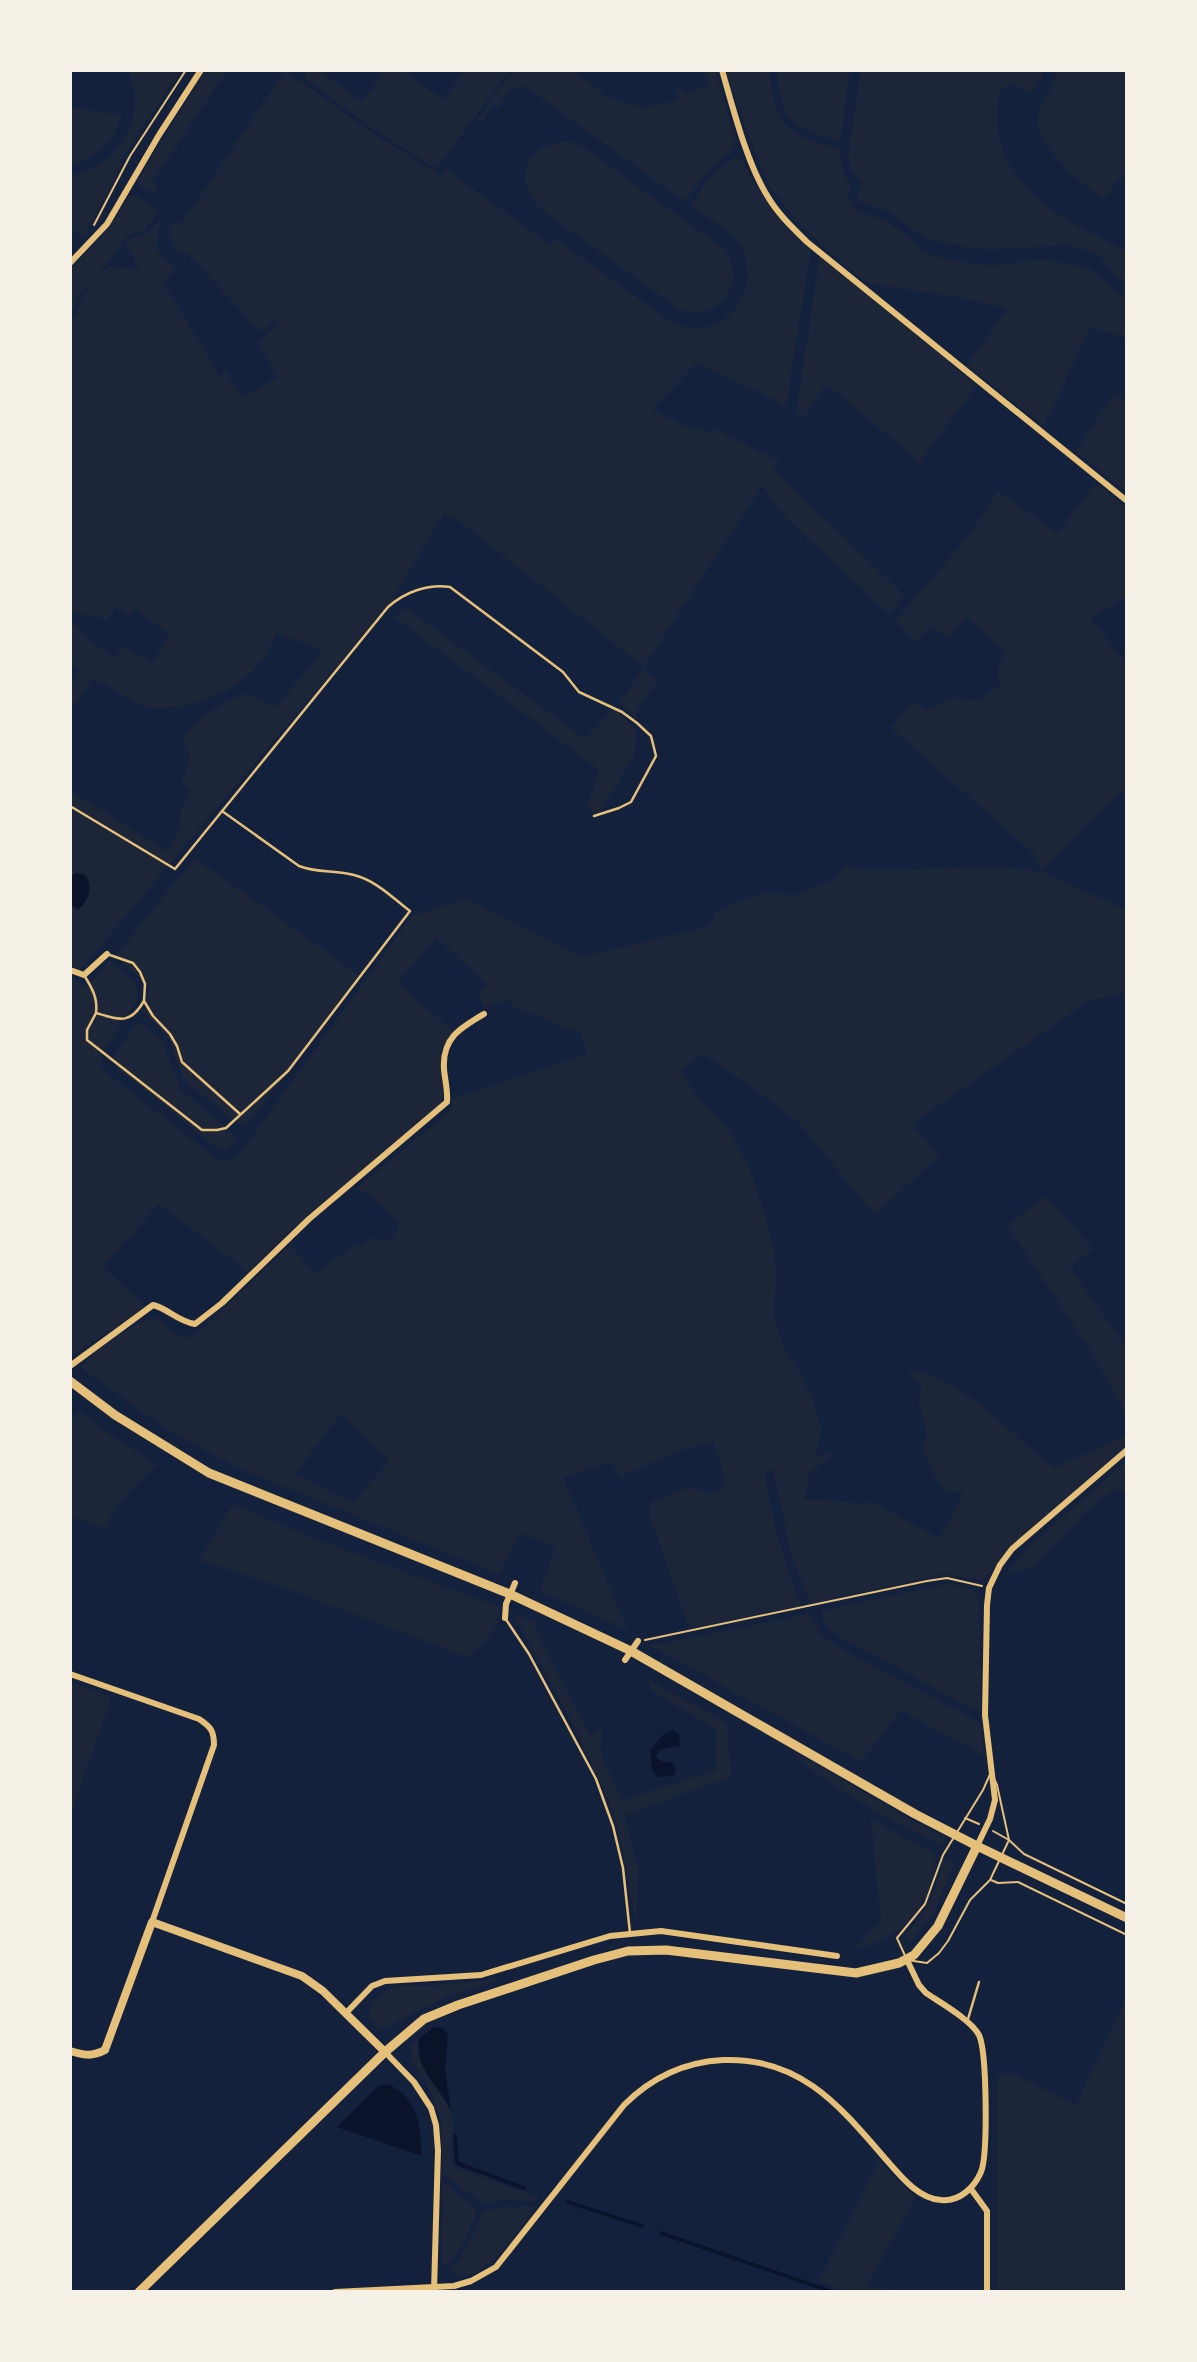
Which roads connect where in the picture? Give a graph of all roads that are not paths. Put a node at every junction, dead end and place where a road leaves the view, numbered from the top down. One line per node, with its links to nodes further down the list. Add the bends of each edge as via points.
1 (201, 70): 3 (street, via 107,224)
2 (722, 70): 4 (street, via 754,167 782,216 807,242)
3 (70, 263)
4 (1127, 501)
5 (70, 806): 6 (lane, via 174,869)
6 (221, 811): 7 (lane, via 387,607 406,594 440,585 450,587 563,672 579,692 622,712 651,736 656,756 631,802); 14 (lane, via 299,866 364,878 410,911 288,1071)
7 (594, 816)
8 (107, 954): 10 (street); 11 (lane, via 133,964 140,972)
9 (70, 970): 10 (street)
10 (84, 975): 12 (lane, via 94,992)
11 (144, 1001): 12 (lane, via 131,1018); 14 (lane, via 170,1034 182,1062)
12 (96, 1013): 14 (lane, via 87,1030 88,1040 202,1130 226,1128)
13 (484, 1014): 15 (street, via 453,1036 444,1051 447,1102 309,1219 222,1303 195,1324 153,1306)
14 (240, 1114)
15 (70, 1366)
16 (70, 1381): 19 (main road, via 115,1415 209,1473)
17 (1127, 1450): 25 (street, via 1012,1549 989,1588 985,1685 995,1800)
18 (514, 1583): 19 (street)
19 (510, 1594): 20 (street); 22 (main road)
20 (505, 1618): 28 (lane, via 596,1779 623,1868)
21 (638, 1641): 22 (street)
22 (631, 1651): 23 (street); 25 (main road)
23 (625, 1660)
24 (70, 1674): 27 (street, via 199,1719 214,1735)
25 (977, 1846): 26 (main road); 30 (main road, via 938,1926)
26 (1127, 1918)
27 (152, 1922): 32 (street, via 302,1976); 34 (street, via 105,2050 84,2056)
28 (630, 1933): 29 (street, via 661,1931); 32 (street, via 481,1975 385,1981 372,1986)
29 (837, 1956)
30 (907, 1960): 33 (street, via 926,1993); 35 (main road, via 856,1973 666,1950 628,1951 424,2019)
31 (979, 1982): 33 (lane)
32 (346, 2013): 35 (street)
33 (967, 2022): 36 (street, via 977,2032 984,2052 984,2162)
34 (70, 2051)
35 (385, 2052): 37 (street, via 414,2082 436,2125); 38 (main road)
36 (971, 2189): 37 (street, via 947,2200 923,2194 832,2100 790,2072 746,2060 701,2063 675,2069 636,2093 496,2267 471,2281); 40 (street, via 987,2211)
37 (434, 2290): 39 (street)
38 (139, 2292)
39 (335, 2292)
40 (987, 2292)

